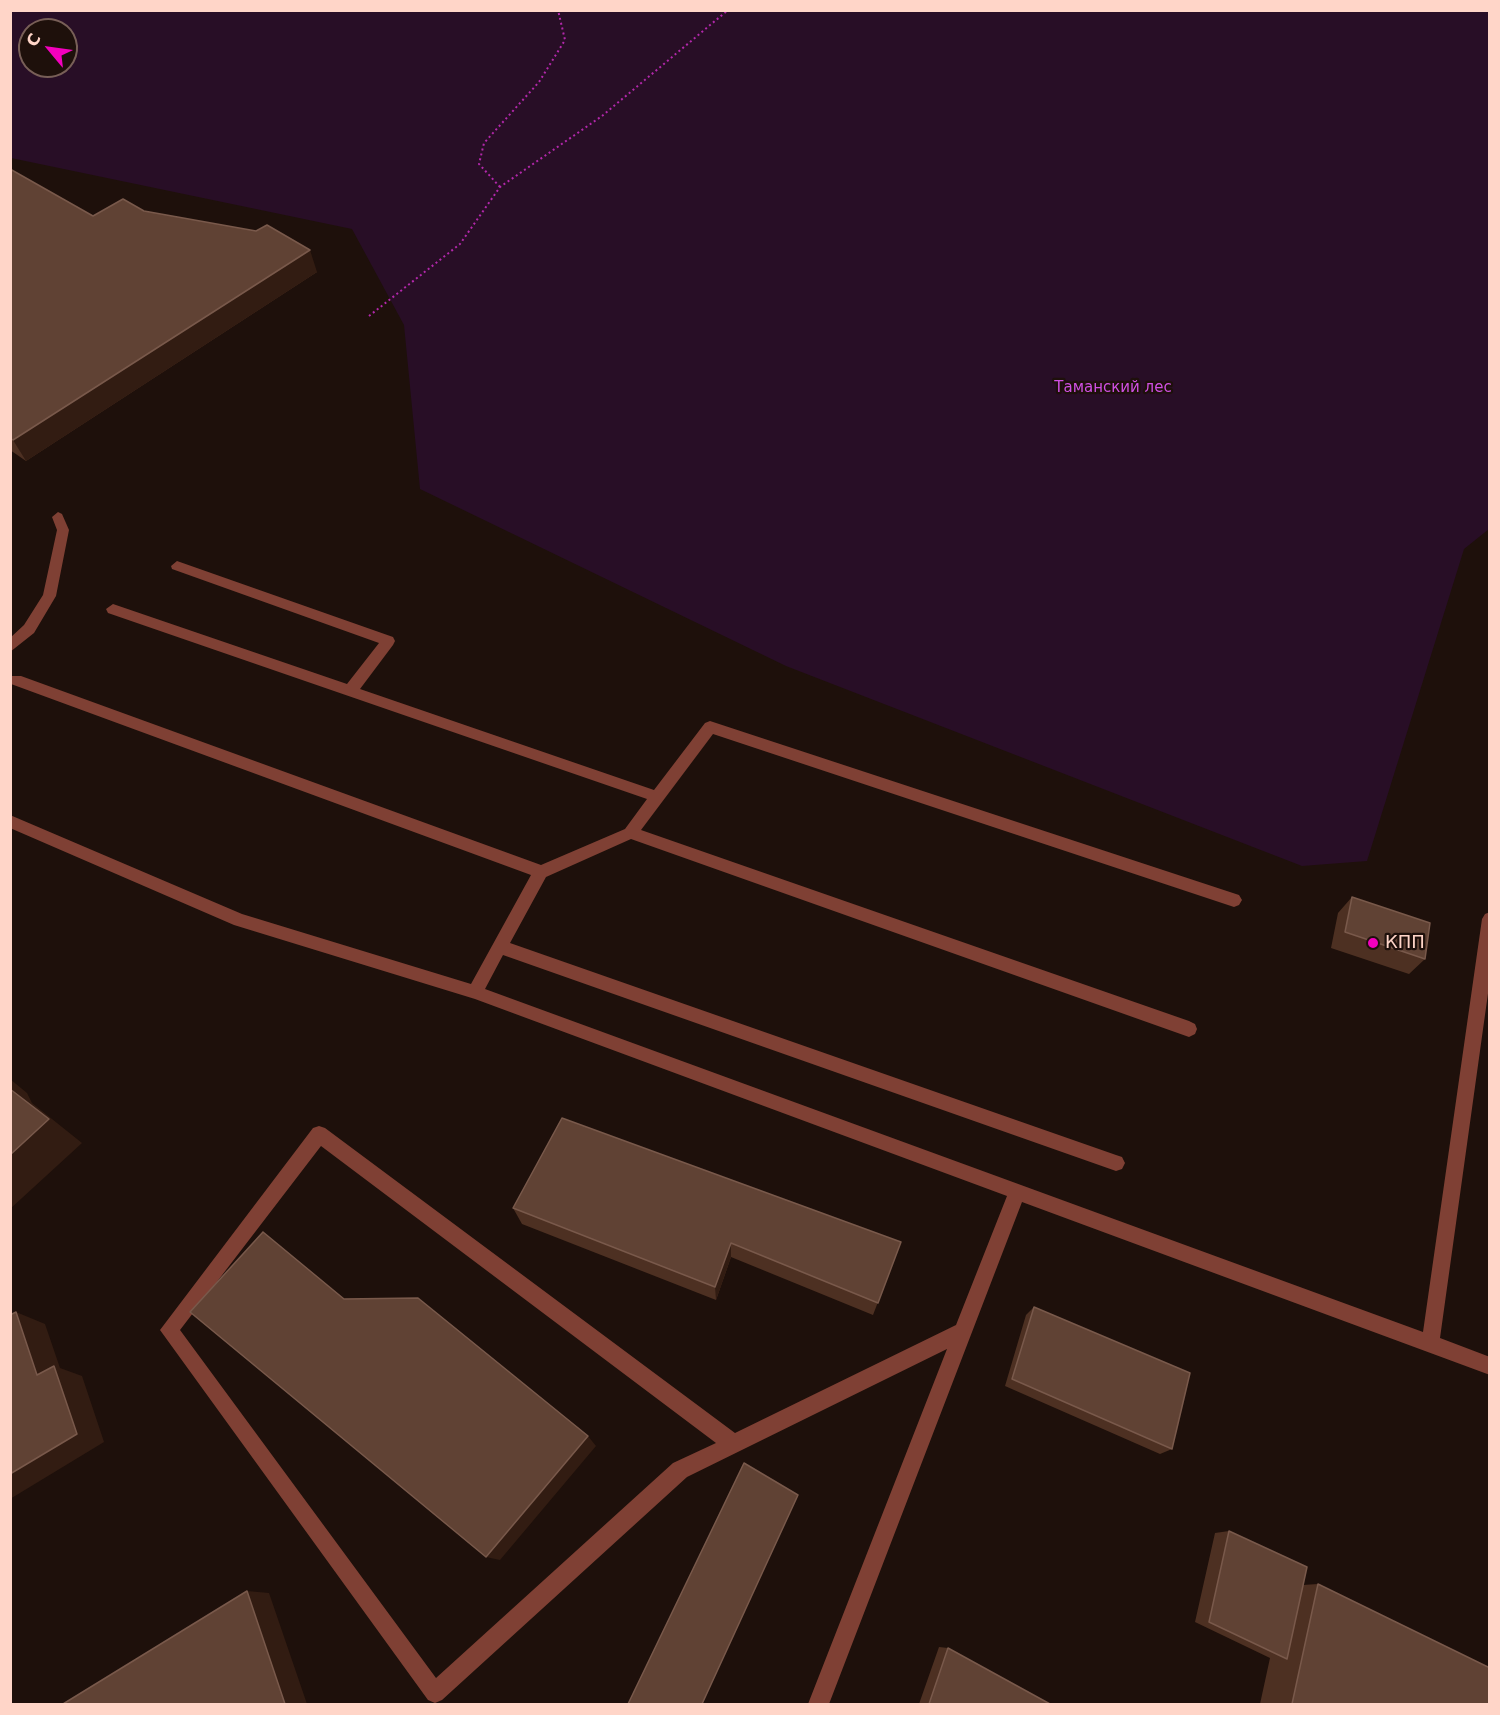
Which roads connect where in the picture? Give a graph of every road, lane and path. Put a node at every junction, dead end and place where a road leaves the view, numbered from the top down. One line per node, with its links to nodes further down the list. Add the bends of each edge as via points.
1 (558, 10): 3 (path, via 565,40 539,82 484,143 479,164)
2 (728, 10): 3 (path, via 602,116)
3 (500, 187): 4 (path, via 460,244)
4 (369, 316)
5 (58, 517): 8 (street, via 63,530 49,596 29,629)
6 (177, 566): 10 (street, via 388,641)
7 (113, 609): 10 (street)
8 (11, 646)
9 (16, 680): 14 (street)
10 (350, 691): 11 (street)
11 (658, 797): 13 (street); 15 (street, via 710,728)
12 (10, 821): 18 (street, via 239,920)
13 (630, 833): 14 (street); 19 (street)
14 (541, 872): 17 (street)
15 (1234, 900)
16 (1490, 918): 23 (street)
17 (500, 947): 18 (street); 20 (street)
18 (475, 992): 21 (street)
19 (1189, 1029)
20 (1116, 1162)
21 (1017, 1192): 22 (street); 23 (street)
22 (962, 1332): 25 (street); 26 (street)
23 (1430, 1344): 24 (street)
24 (1490, 1366)
25 (734, 1444): 25 (street, via 680,1470 435,1693 170,1330 319,1134)
26 (819, 1704)

